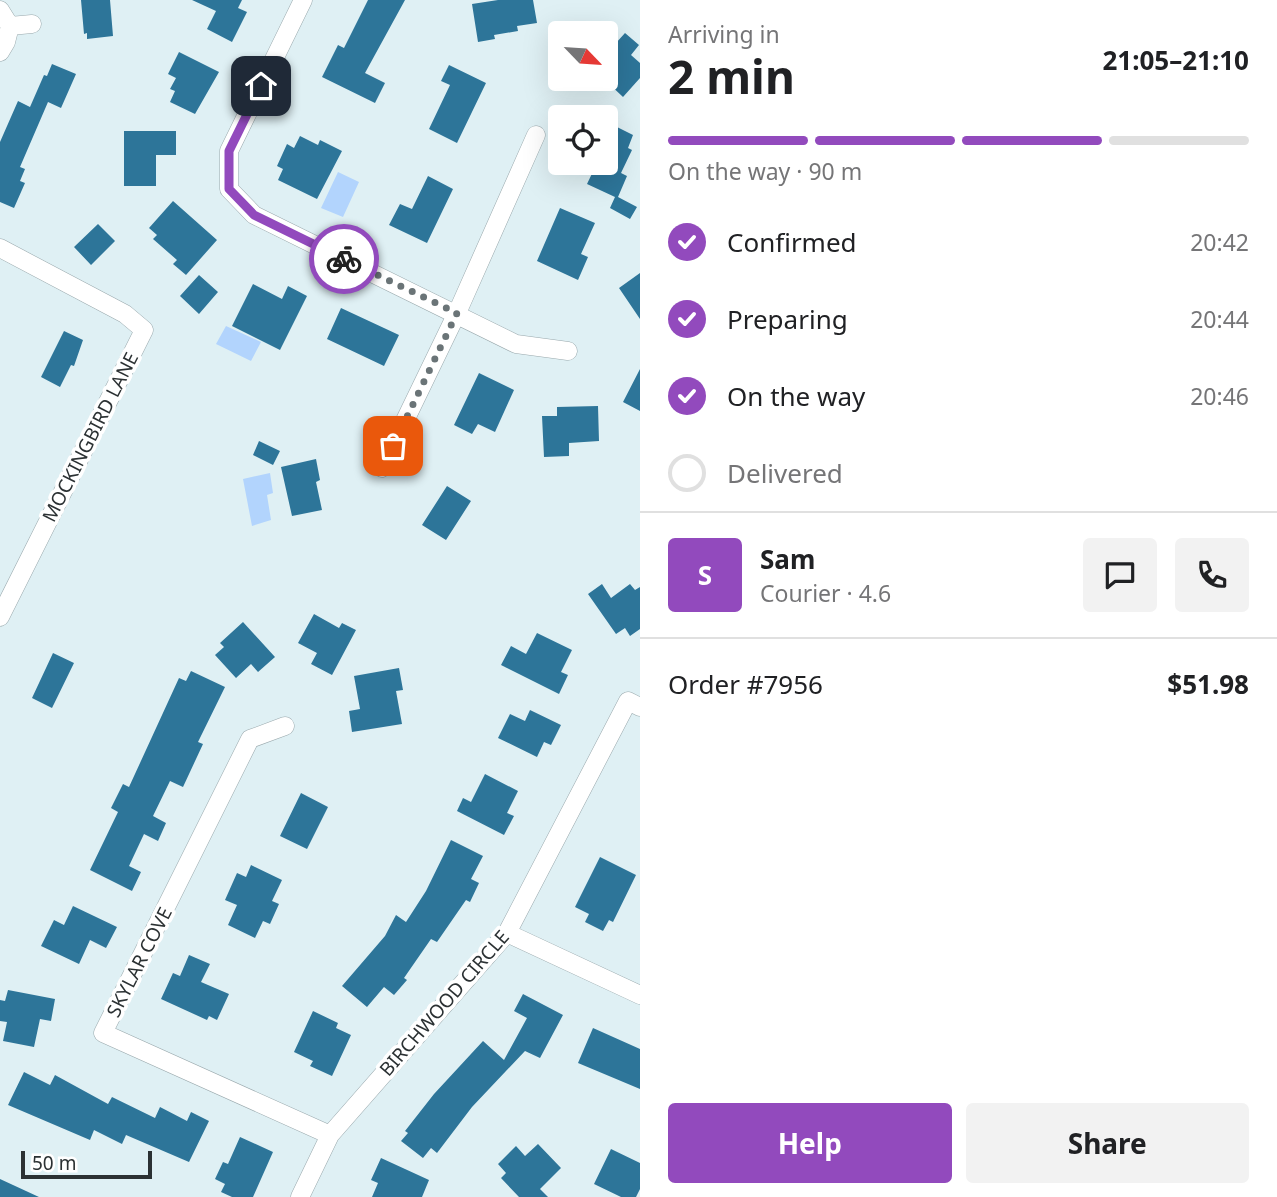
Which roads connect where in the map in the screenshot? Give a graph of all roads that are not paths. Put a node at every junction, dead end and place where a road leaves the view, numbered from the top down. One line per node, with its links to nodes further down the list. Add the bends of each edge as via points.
1 (303, 0): 8 (street, via 229,151 229,189 254,215)
2 (0, 9): 4 (street)
3 (32, 24): 4 (street)
4 (10, 26): 5 (street)
5 (0, 52)
6 (536, 135): 8 (street)
7 (0, 248): 11 (street, MOCKINGBIRD LANE, via 125,314 144,330)
8 (457, 313): 9 (street, via 516,344); 10 (street)
9 (568, 351)
10 (382, 468)
11 (0, 617)
12 (636, 699): 14 (street, BIRCHWOOD CIRCLE)
13 (285, 726): 16 (street, SKYLAR COVE, via 250,739 103,1033)
14 (507, 933): 15 (street); 16 (street, BIRCHWOOD CIRCLE)
15 (640, 995)
16 (330, 1135): 17 (street, BIRCHWOOD CIRCLE)
17 (300, 1197)

